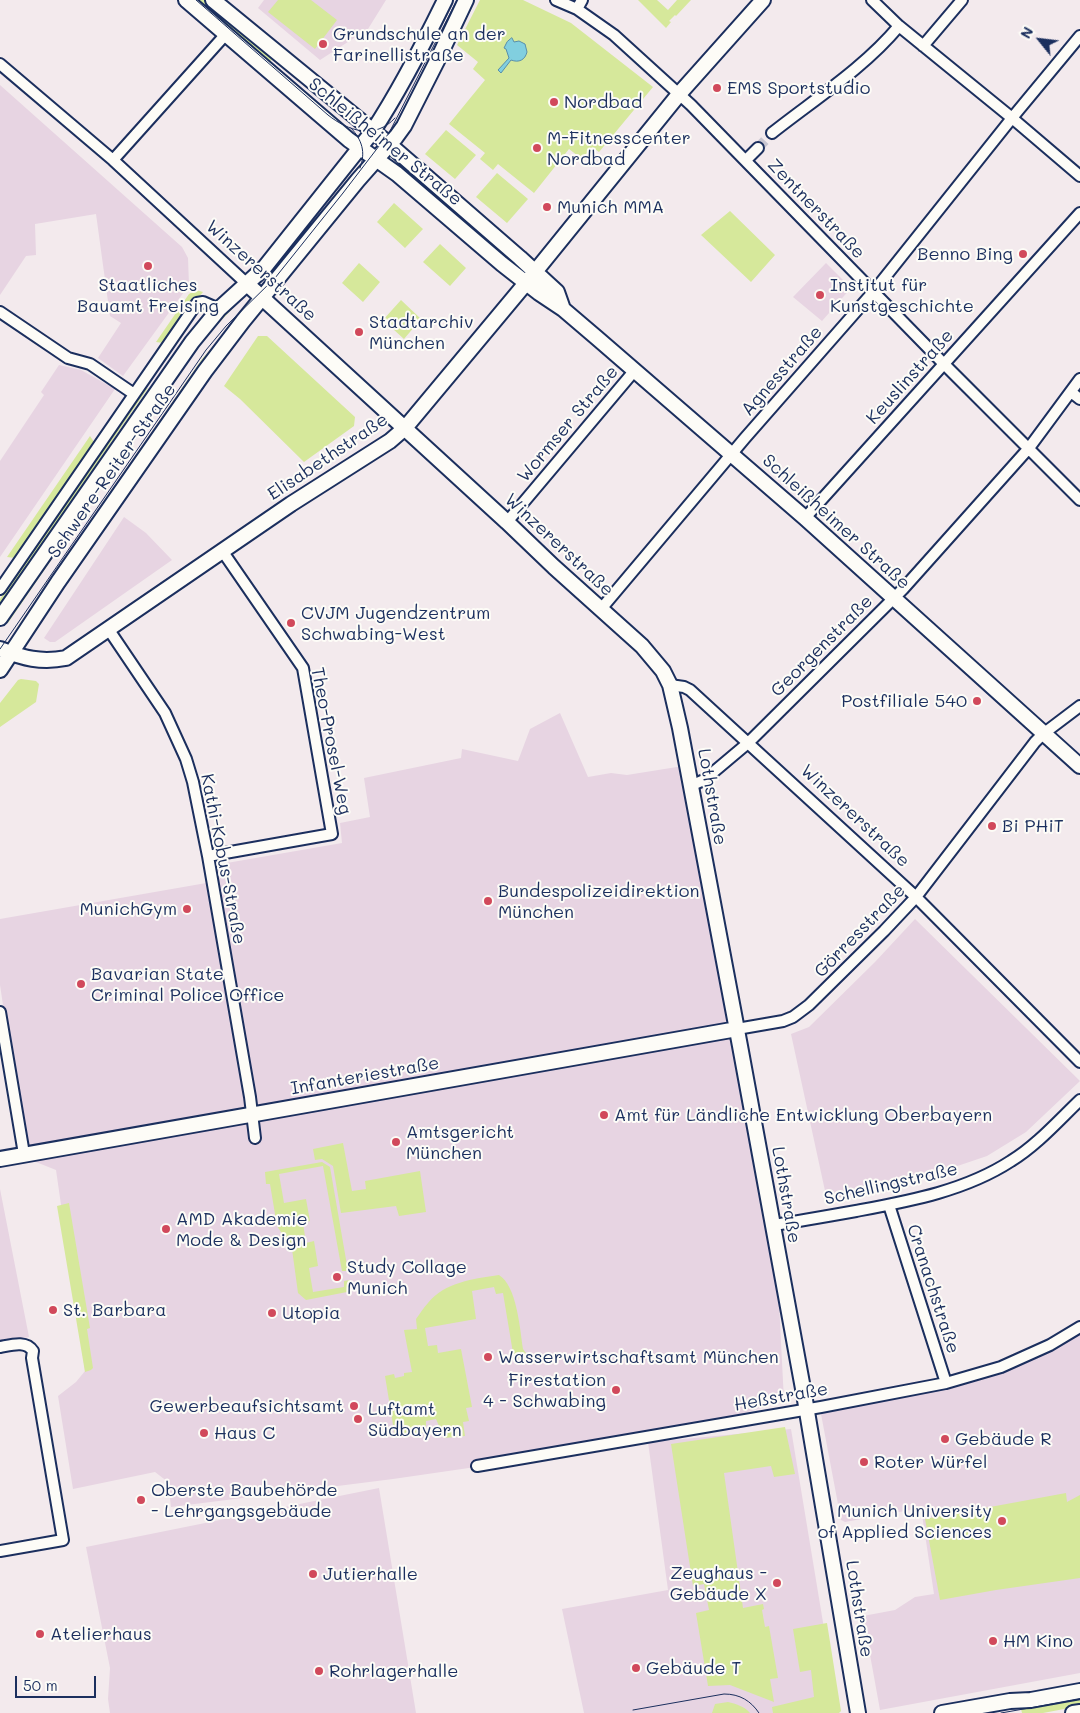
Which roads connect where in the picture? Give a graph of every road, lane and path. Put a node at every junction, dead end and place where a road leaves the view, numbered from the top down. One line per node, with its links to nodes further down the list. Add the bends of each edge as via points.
1 (186, 0): 11 (street, Schleißheimer Straße)
2 (212, 0): 17 (street, Schleißheimer Straße)
3 (445, 0): 17 (street, Schwere-Reiter-Straße)
4 (466, 0): 19 (street, Schwere-Reiter-Straße, via 404,126)
5 (556, 0): 9 (street, Zentnerstraße)
6 (763, 0): 15 (street, Elisabethstraße)
7 (872, 0): 10 (street)
8 (962, 0): 13 (street)
9 (580, 5): 15 (street, Zentnerstraße)
10 (899, 26): 13 (street); 18 (street, via 870,56)
11 (226, 34): 20 (street, Schleißheimer Straße); 23 (street)
12 (1080, 36): 16 (street, Agnesstraße)
13 (924, 46): 16 (street)
14 (0, 64): 23 (street, Winzererstraße)
15 (680, 93): 24 (street, Zentnerstraße); 27 (street, Elisabethstraße)
16 (1012, 118): 25 (street); 30 (street, Agnesstraße)
17 (372, 131): 19 (street, Schleißheimer Straße); 20 (street, Schwere-Reiter-Straße)
18 (772, 133)
19 (390, 145): 22 (street, Schwere-Reiter-Straße); 27 (street, Schleißheimer Straße)
20 (359, 148): 22 (street, Schleißheimer Straße); 28 (street, Schwere-Reiter-Straße, via 264,268)
21 (758, 148): 24 (street)
22 (376, 159): 29 (street, Schleißheimer Straße); 31 (street, Schwere-Reiter-Straße)
23 (113, 160): 28 (street, Winzererstraße)
24 (746, 160): 30 (street, Zentnerstraße)
25 (1080, 176)
26 (1080, 213): 35 (street, Keuslinstraße)
27 (535, 272): 29 (street, Elisabethstraße); 33 (street, Schleißheimer Straße, via 557,292)
28 (246, 283): 31 (street, Winzererstraße); 32 (street, Schwere-Reiter-Straße)
29 (526, 283): 33 (street, Schleißheimer Straße); 43 (street, Elisabethstraße)
30 (874, 291): 35 (street, Zentnerstraße); 45 (street, Agnesstraße)
31 (263, 298): 43 (street, Winzererstraße); 55 (street, Schwere-Reiter-Straße, via 171,419)
32 (219, 309): 38 (street, Schwere-Reiter-Straße, via 203,302 197,303); 39 (street, Schwere-Reiter-Straße)
33 (563, 309): 36 (street, Schleißheimer Straße)
34 (0, 312): 41 (street, via 68,358 90,364)
35 (944, 364): 44 (street, Zentnerstraße); 47 (street, Keuslinstraße)
36 (634, 370): 45 (street, Schleißheimer Straße); 48 (street, Wormser Straße)
37 (1080, 379): 40 (street, Georgenstraße)
38 (143, 381): 39 (street); 41 (street, Schwere-Reiter-Straße)
39 (163, 385): 53 (street, Schwere-Reiter-Straße)
40 (1071, 392): 42 (street); 44 (street, Georgenstraße)
41 (134, 394): 50 (street, Schwere-Reiter-Straße)
42 (1080, 399)
43 (405, 428): 48 (street, Winzererstraße); 49 (street, Elisabethstraße)
44 (1029, 448): 46 (street, Zentnerstraße); 51 (street, Georgenstraße)
45 (732, 454): 47 (street, Schleißheimer Straße); 52 (street, Agnesstraße)
46 (1080, 500)
47 (806, 518): 51 (street, Schleißheimer Straße)
48 (507, 522): 52 (street, Winzererstraße)
49 (222, 552): 54 (street, Elisabethstraße); 63 (street, Theo-Prosel-Weg, via 303,668 332,834)
50 (0, 589)
51 (894, 598): 59 (street, Schleißheimer Straße); 60 (street, Georgenstraße)
52 (601, 609): 57 (street, Winzererstraße, via 652,657)
53 (0, 618)
54 (109, 630): 55 (street, Elisabethstraße, via 66,658 49,661); 63 (street, Kathi-Kobus-Straße, via 165,713 177,737 193,782)
55 (6, 651): 56 (street, Schwere-Reiter-Straße)
56 (0, 670)
57 (670, 685): 60 (street, Winzererstraße, via 690,690); 62 (street, Lothstraße)
58 (1080, 706): 59 (street, Görresstraße)
59 (1043, 734): 61 (street, Schleißheimer Straße); 64 (street, Görresstraße)
60 (748, 742): 62 (street, Georgenstraße, via 704,780); 64 (street, Winzererstraße)
61 (1080, 766)
62 (690, 786): 66 (street, Lothstraße)
63 (208, 856): 69 (street, Kathi-Kobus-Straße)
64 (916, 898): 66 (street, Görresstraße, via 794,1017); 67 (street, Winzererstraße)
65 (0, 1012): 71 (street)
66 (737, 1029): 69 (street, Infanteriestraße); 74 (street, Lothstraße)
67 (1080, 1062)
68 (1080, 1100): 73 (street, Schellingstraße, via 1012,1161 952,1190)
69 (252, 1114): 70 (street); 71 (street, Infanteriestraße)
70 (255, 1138)
71 (24, 1154): 72 (street, Infanteriestraße)
72 (0, 1159)
73 (889, 1205): 74 (street, Schellingstraße); 77 (street, Cranachstraße)
74 (773, 1225): 78 (street, Lothstraße)
75 (1080, 1327): 77 (street, Heßstraße, via 1050,1345 1001,1367)
76 (0, 1346): 80 (street, via 16,1344 33,1350 63,1540)
77 (946, 1383): 78 (street, Heßstraße)
78 (806, 1410): 79 (street, Heßstraße); 83 (street, Lothstraße)
79 (477, 1466)
80 (0, 1551)
81 (1080, 1690): 84 (street)
82 (1080, 1712): 85 (street)
83 (858, 1713)
84 (942, 1713)
85 (1073, 1713)

